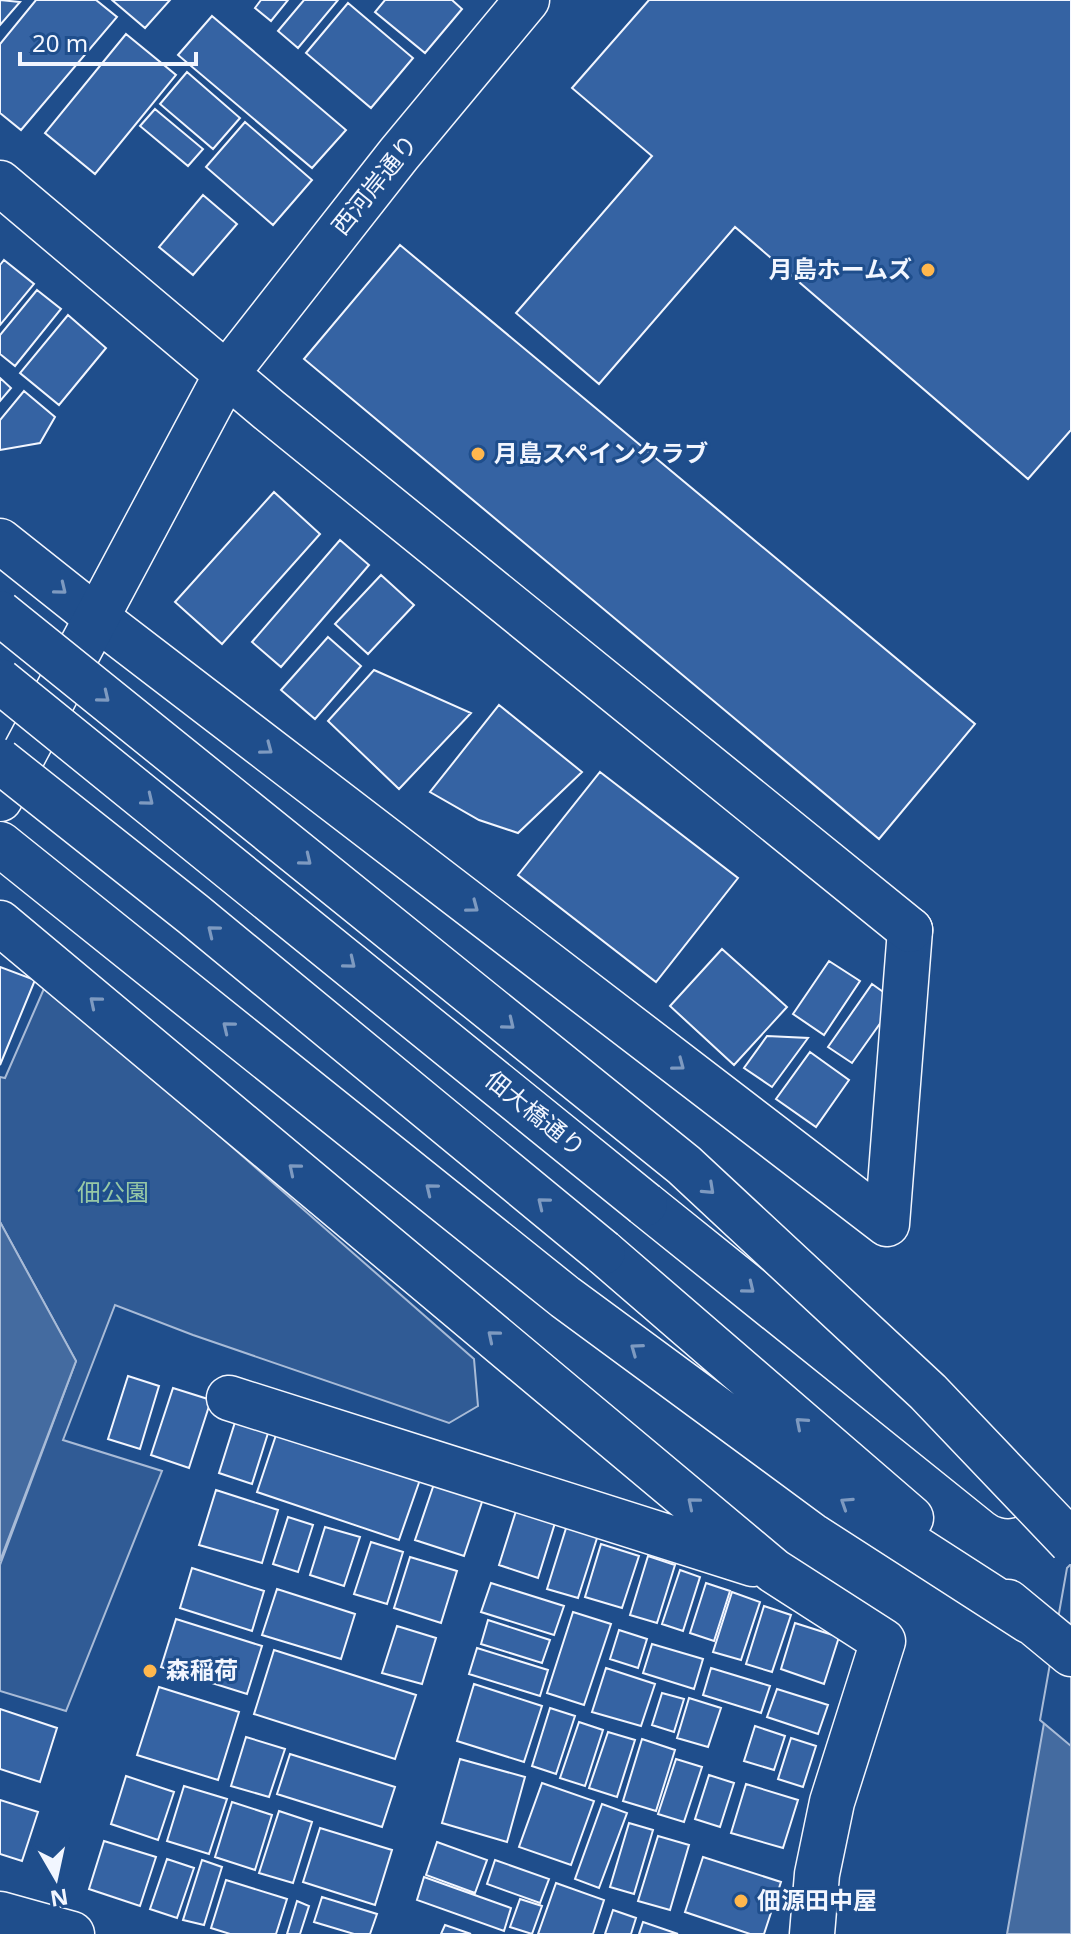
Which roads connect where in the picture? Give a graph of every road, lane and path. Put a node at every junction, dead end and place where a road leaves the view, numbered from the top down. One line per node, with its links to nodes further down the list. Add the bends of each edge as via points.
1 (527, 0): 3 (street, 西河岸通り)
2 (0, 183): 3 (street)
3 (227, 373): 6 (street, 西河岸通り); 6 (street, one-way to 3, via 887,1224 910,930)
4 (0, 541): 6 (street, one-way to 6)
5 (0, 613): 13 (street, one-way to 13, bridge, via 684,1165 928,1392)
6 (97, 618): 9 (street, 西河岸通り)
7 (0, 681): 13 (street, 佃大橋通り, one-way to 13, bridge)
8 (0, 761): 15 (street, one-way to 8, bridge, via 603,1252)
9 (0, 799)
10 (0, 844): 15 (street, one-way to 10, via 838,1498 565,1297)
11 (0, 923): 14 (street, one-way to 11)
12 (229, 1398): 14 (street)
13 (1071, 1544)
14 (774, 1571): 19 (street, via 883,1641 832,1802 817,1874)
15 (1029, 1621): 16 (street)
16 (1071, 1654)
17 (0, 1914): 18 (street)
18 (72, 1934)
19 (812, 1934)

